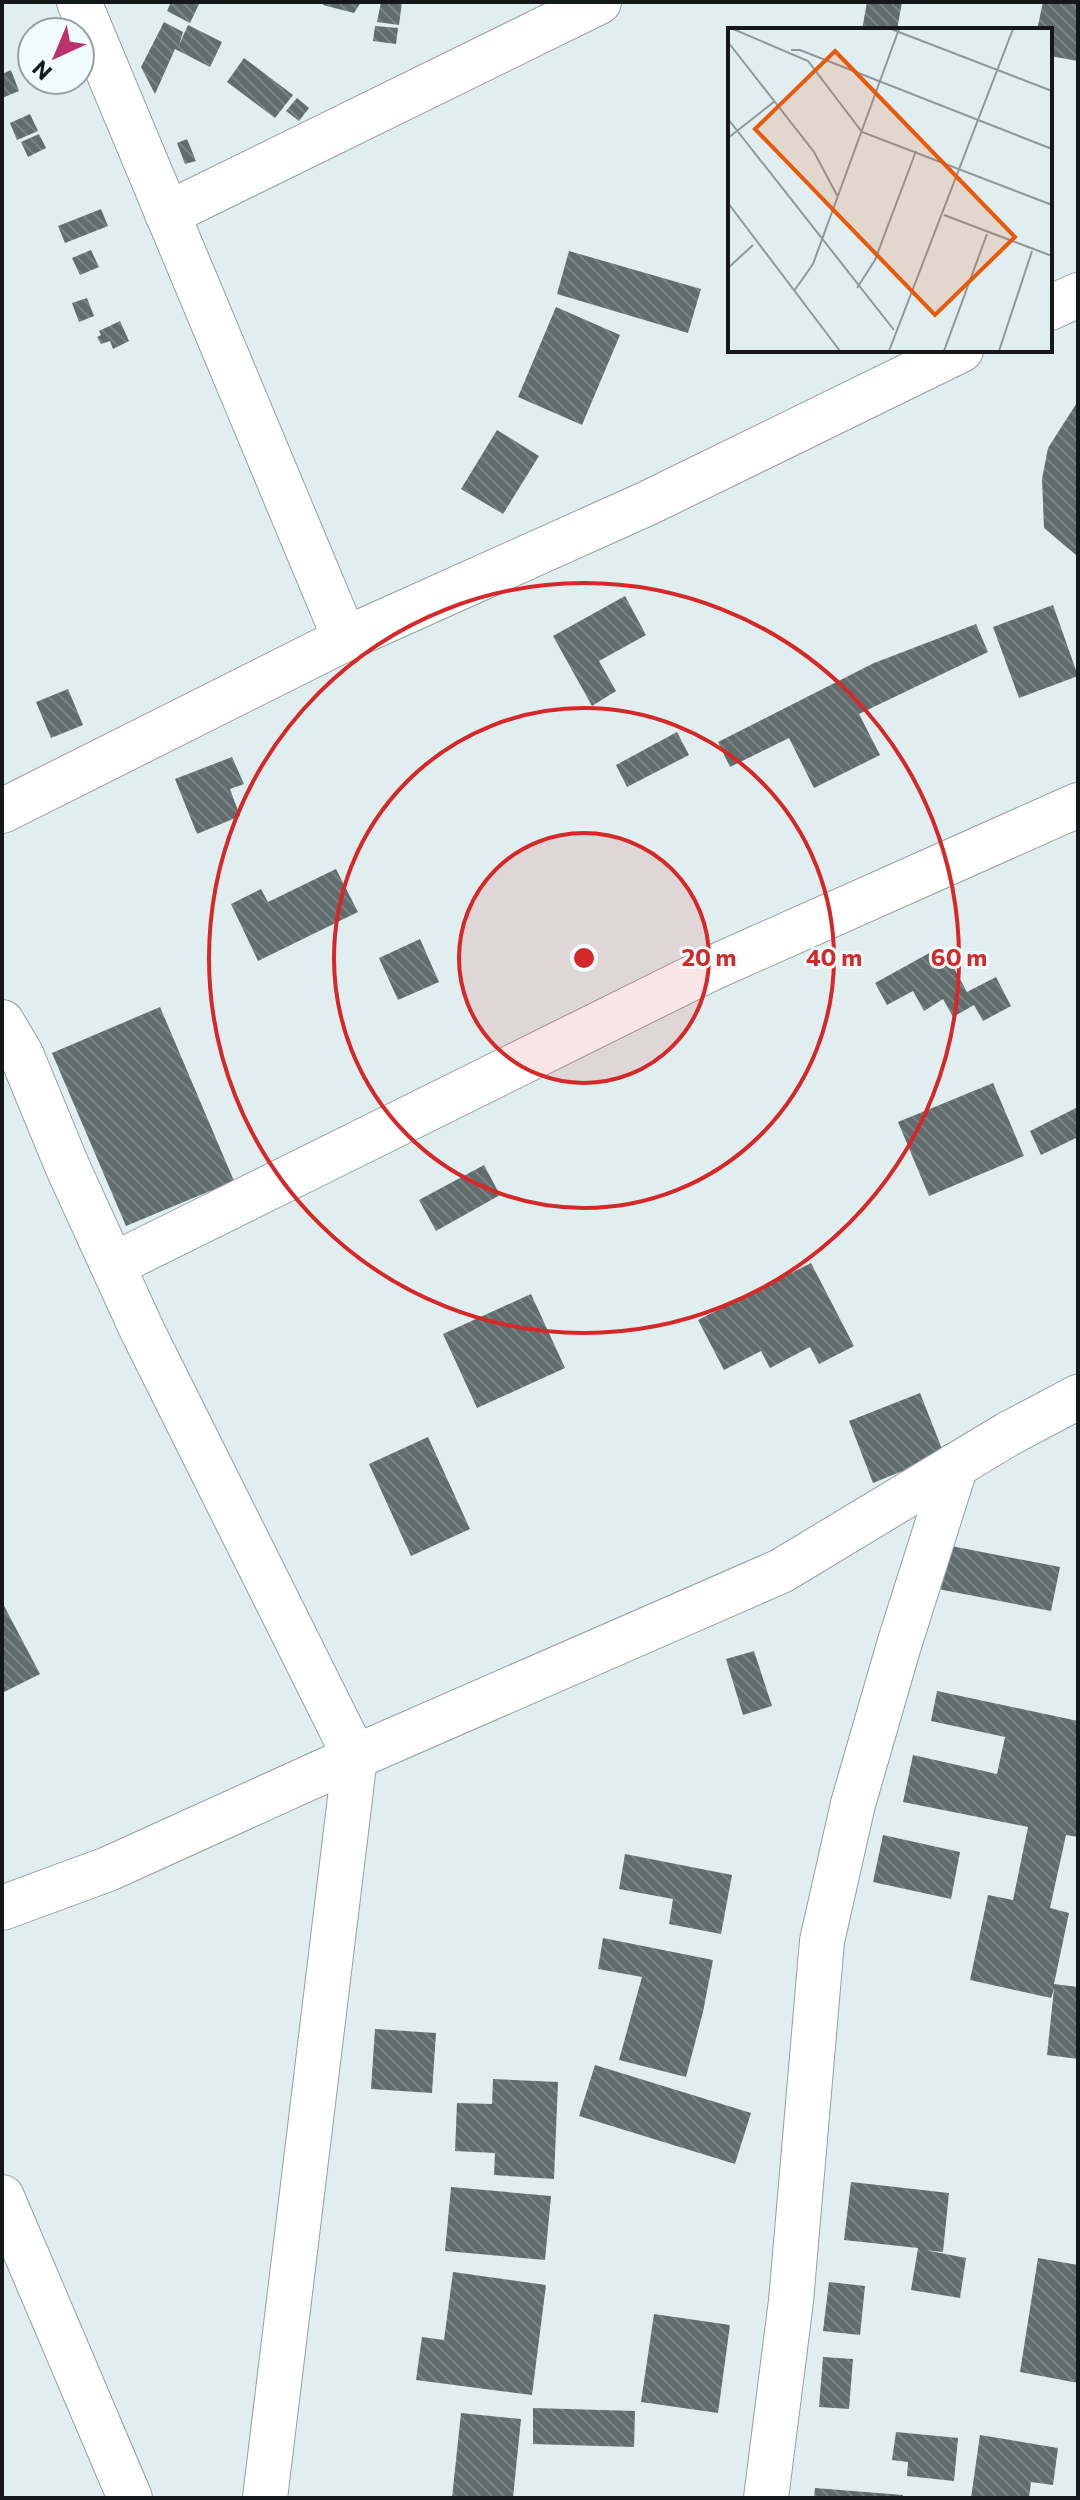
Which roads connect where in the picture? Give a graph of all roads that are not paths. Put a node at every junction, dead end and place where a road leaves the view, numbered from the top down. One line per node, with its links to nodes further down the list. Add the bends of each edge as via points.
1 (79, 2): 3 (street)
2 (599, 2): 3 (street)
3 (167, 214): 7 (street)
4 (1078, 295): 5 (street)
5 (1052, 307)
6 (957, 352): 7 (street, via 648,503)
7 (345, 639): 9 (street)
8 (1078, 805): 11 (street, via 710,969)
9 (2, 811)
10 (2, 1022): 11 (street)
11 (113, 1265): 14 (street)
12 (1078, 1397): 13 (street)
13 (956, 1465): 14 (street, via 781,1571); 19 (street, via 853,1804 822,1941 791,2301)
14 (355, 1757): 15 (street, via 108,1869); 18 (street)
15 (2, 1908)
16 (2, 2197): 17 (street)
17 (130, 2498)
18 (265, 2498)
19 (766, 2498)

